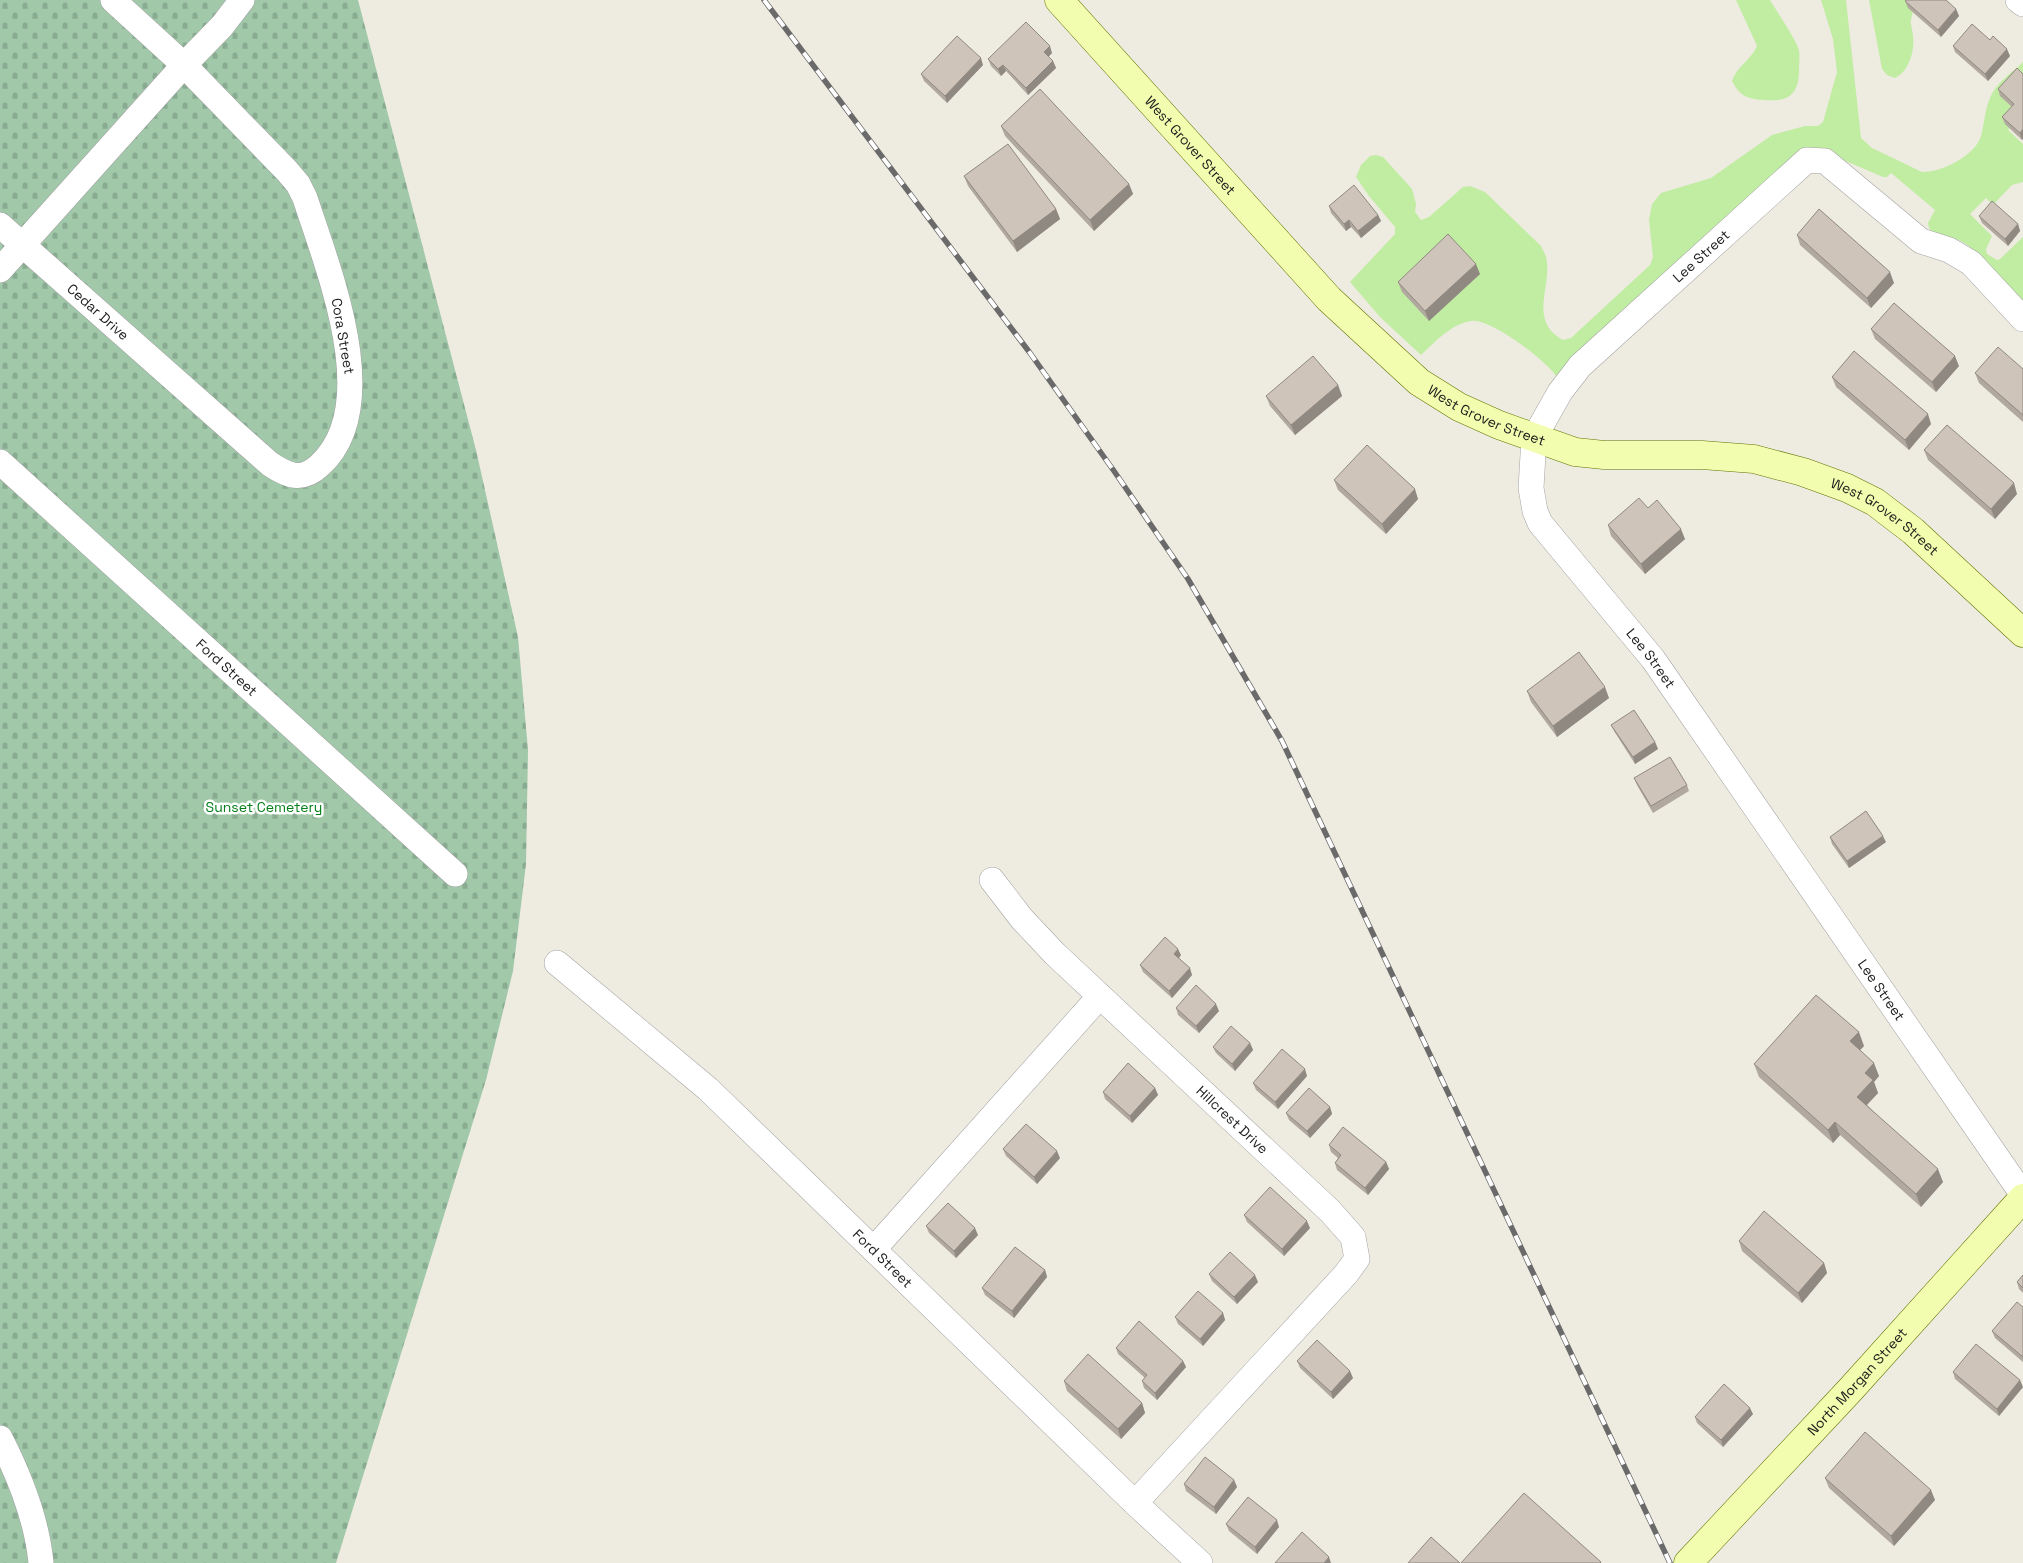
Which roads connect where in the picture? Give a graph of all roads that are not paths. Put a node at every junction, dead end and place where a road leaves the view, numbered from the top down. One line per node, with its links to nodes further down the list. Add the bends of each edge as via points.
1 (114, 0): 6 (street, Cora Street)
2 (242, 0): 6 (street)
3 (1060, 0): 12 (street, West Grover Street, via 1329,299 1376,344 1415,379 1459,407)
4 (2018, 0): 5 (street)
5 (2023, 4)
6 (184, 65): 8 (street); 11 (street, Cora Street, via 298,184 341,311 351,383 350,410 330,456 309,474 293,476 270,464)
7 (0, 225): 8 (street, Cedar Drive)
8 (22, 245): 9 (street); 11 (street, Cedar Drive)
9 (0, 270)
10 (2023, 319): 12 (street, Lee Street, via 1971,263 1949,250 1921,241 1825,161 1807,160 1580,366 1560,392)
11 (196, 399)
12 (1534, 438): 14 (street, West Grover Street, via 1575,452 1604,455 1754,459 1847,488 1875,502 1913,531); 19 (street, Lee Street, via 1531,488 1540,523 1652,659)
13 (0, 462): 15 (street, Ford Street)
14 (2023, 633)
15 (455, 874)
16 (992, 880): 18 (street, via 1022,920)
17 (557, 963): 20 (street, Ford Street, via 708,1089)
18 (1100, 996): 20 (street); 22 (street, Hillcrest Drive, via 1330,1211 1353,1237 1357,1259)
19 (2023, 1196): 25 (street, North Morgan Street, via 1851,1389)
20 (874, 1249): 22 (street, Ford Street)
21 (0, 1438): 23 (street, via 27,1501)
22 (1135, 1503): 24 (street, Ford Street)
23 (41, 1563)
24 (1200, 1563)
25 (1688, 1563)

